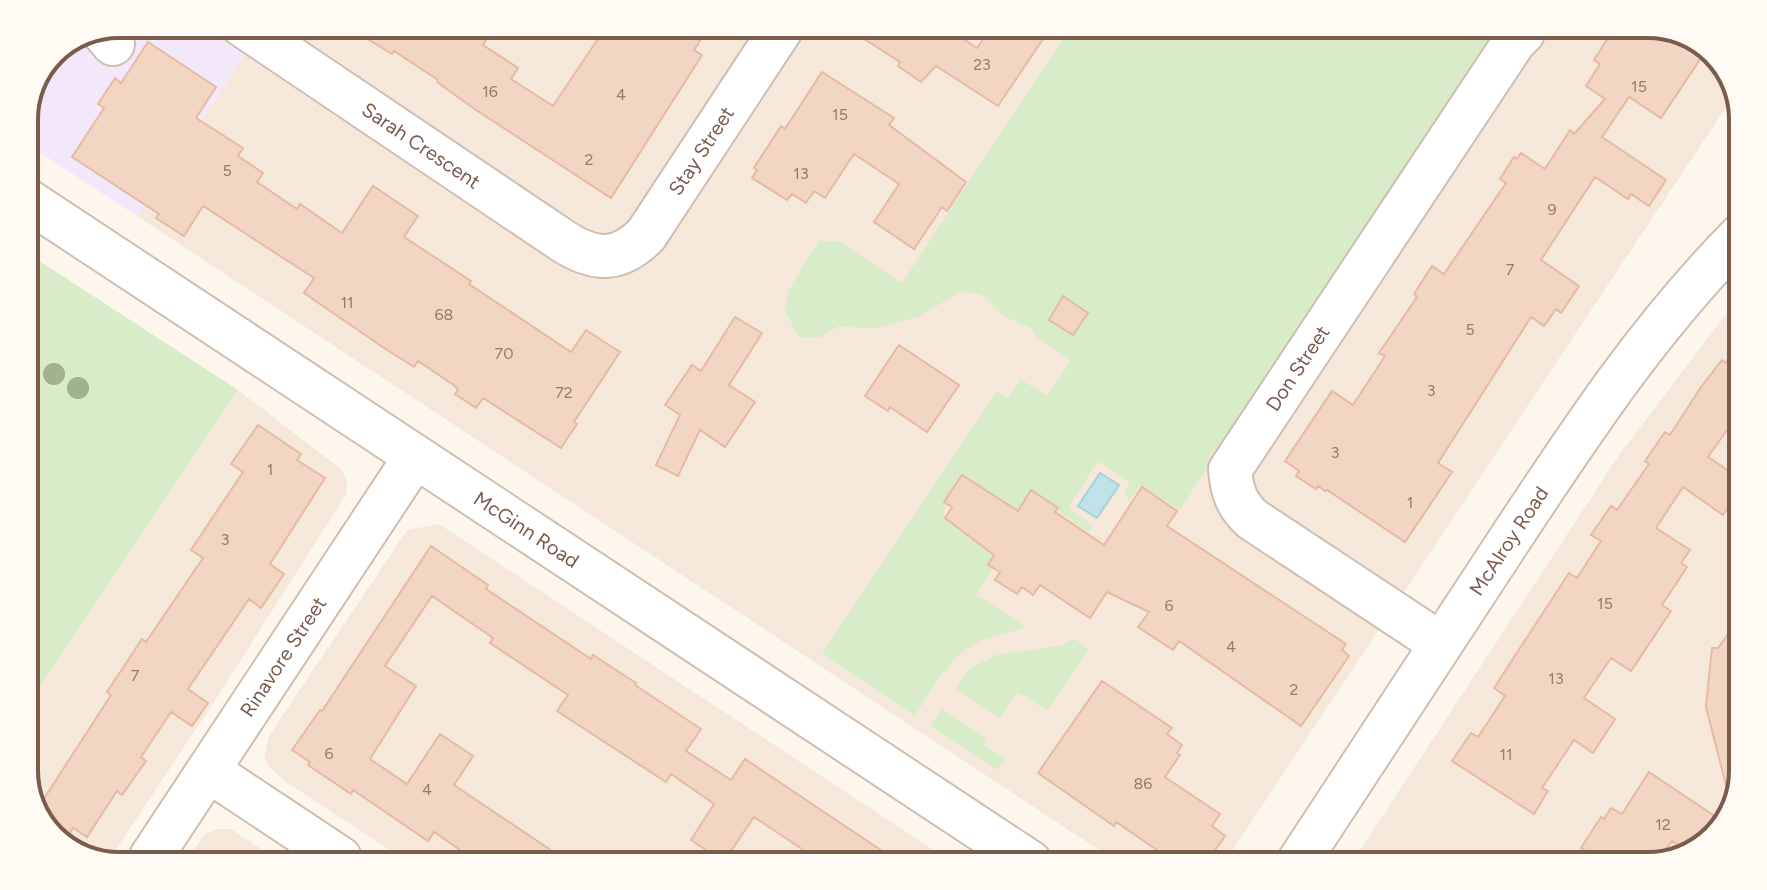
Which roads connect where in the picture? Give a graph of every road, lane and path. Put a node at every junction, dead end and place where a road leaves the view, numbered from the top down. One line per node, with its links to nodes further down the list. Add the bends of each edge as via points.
1 (261, 38): 6 (street, Sarah Crescent, via 563,241)
2 (775, 38): 6 (street, Stay Street, via 646,235 634,247)
3 (1518, 38): 8 (street, Don Street, via 1230,470 1233,493 1252,519)
4 (38, 207): 7 (street, McGinn Road)
5 (1729, 247): 8 (street, McAlroy Road, via 1636,354)
6 (605, 257)
7 (415, 457): 9 (street, Rinavore Street); 12 (street, McGinn Road)
8 (1441, 644): 13 (street, McAlroy Road)
9 (209, 771): 10 (street, Rinavore Street); 11 (street)
10 (154, 852)
11 (331, 852)
12 (1015, 852)
13 (1305, 852)

